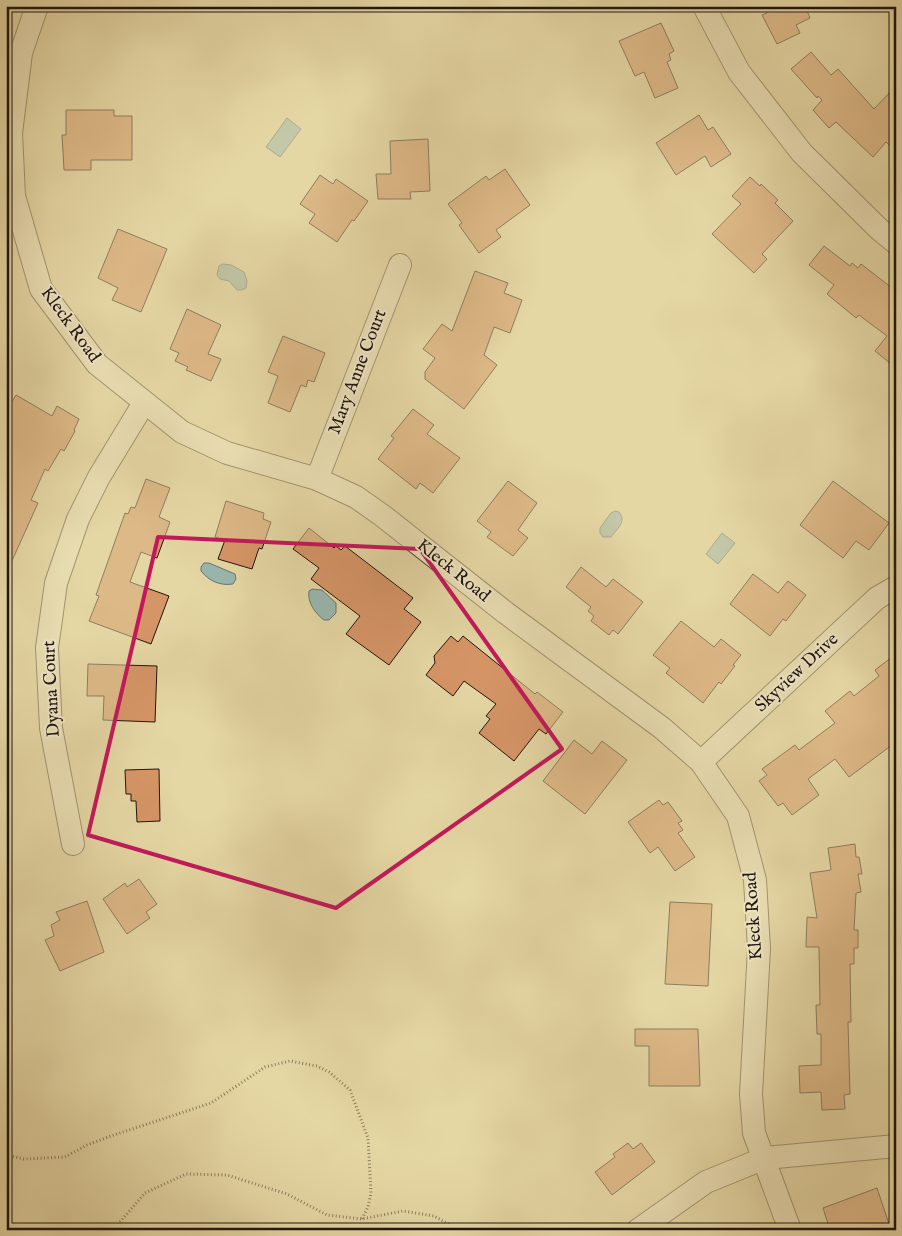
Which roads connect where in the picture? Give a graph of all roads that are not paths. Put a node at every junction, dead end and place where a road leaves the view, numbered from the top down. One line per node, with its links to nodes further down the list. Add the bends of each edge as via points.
1 (37, 6): 5 (street, Kleck Road, via 21,53 11,133 14,196 41,289 97,364)
2 (704, 6): 3 (street, via 739,72 802,153)
3 (896, 243)
4 (400, 266): 6 (street, Mary Anne Court)
5 (144, 403): 6 (street, Kleck Road, via 182,432 227,452); 9 (street, Dyana Court, via 99,477 78,519 56,583 47,648 51,728)
6 (317, 479): 8 (street, Kleck Road, via 356,497 383,516 506,613 662,728)
7 (896, 587): 8 (street, Skyview Drive, via 877,598)
8 (701, 762): 11 (street, Kleck Road, via 738,816 755,880 759,949 751,1094 754,1133)
9 (73, 844)
10 (896, 1146): 11 (street)
11 (764, 1158): 12 (street, via 706,1182); 13 (street, Kleck Road)
12 (638, 1230)
13 (790, 1230)

